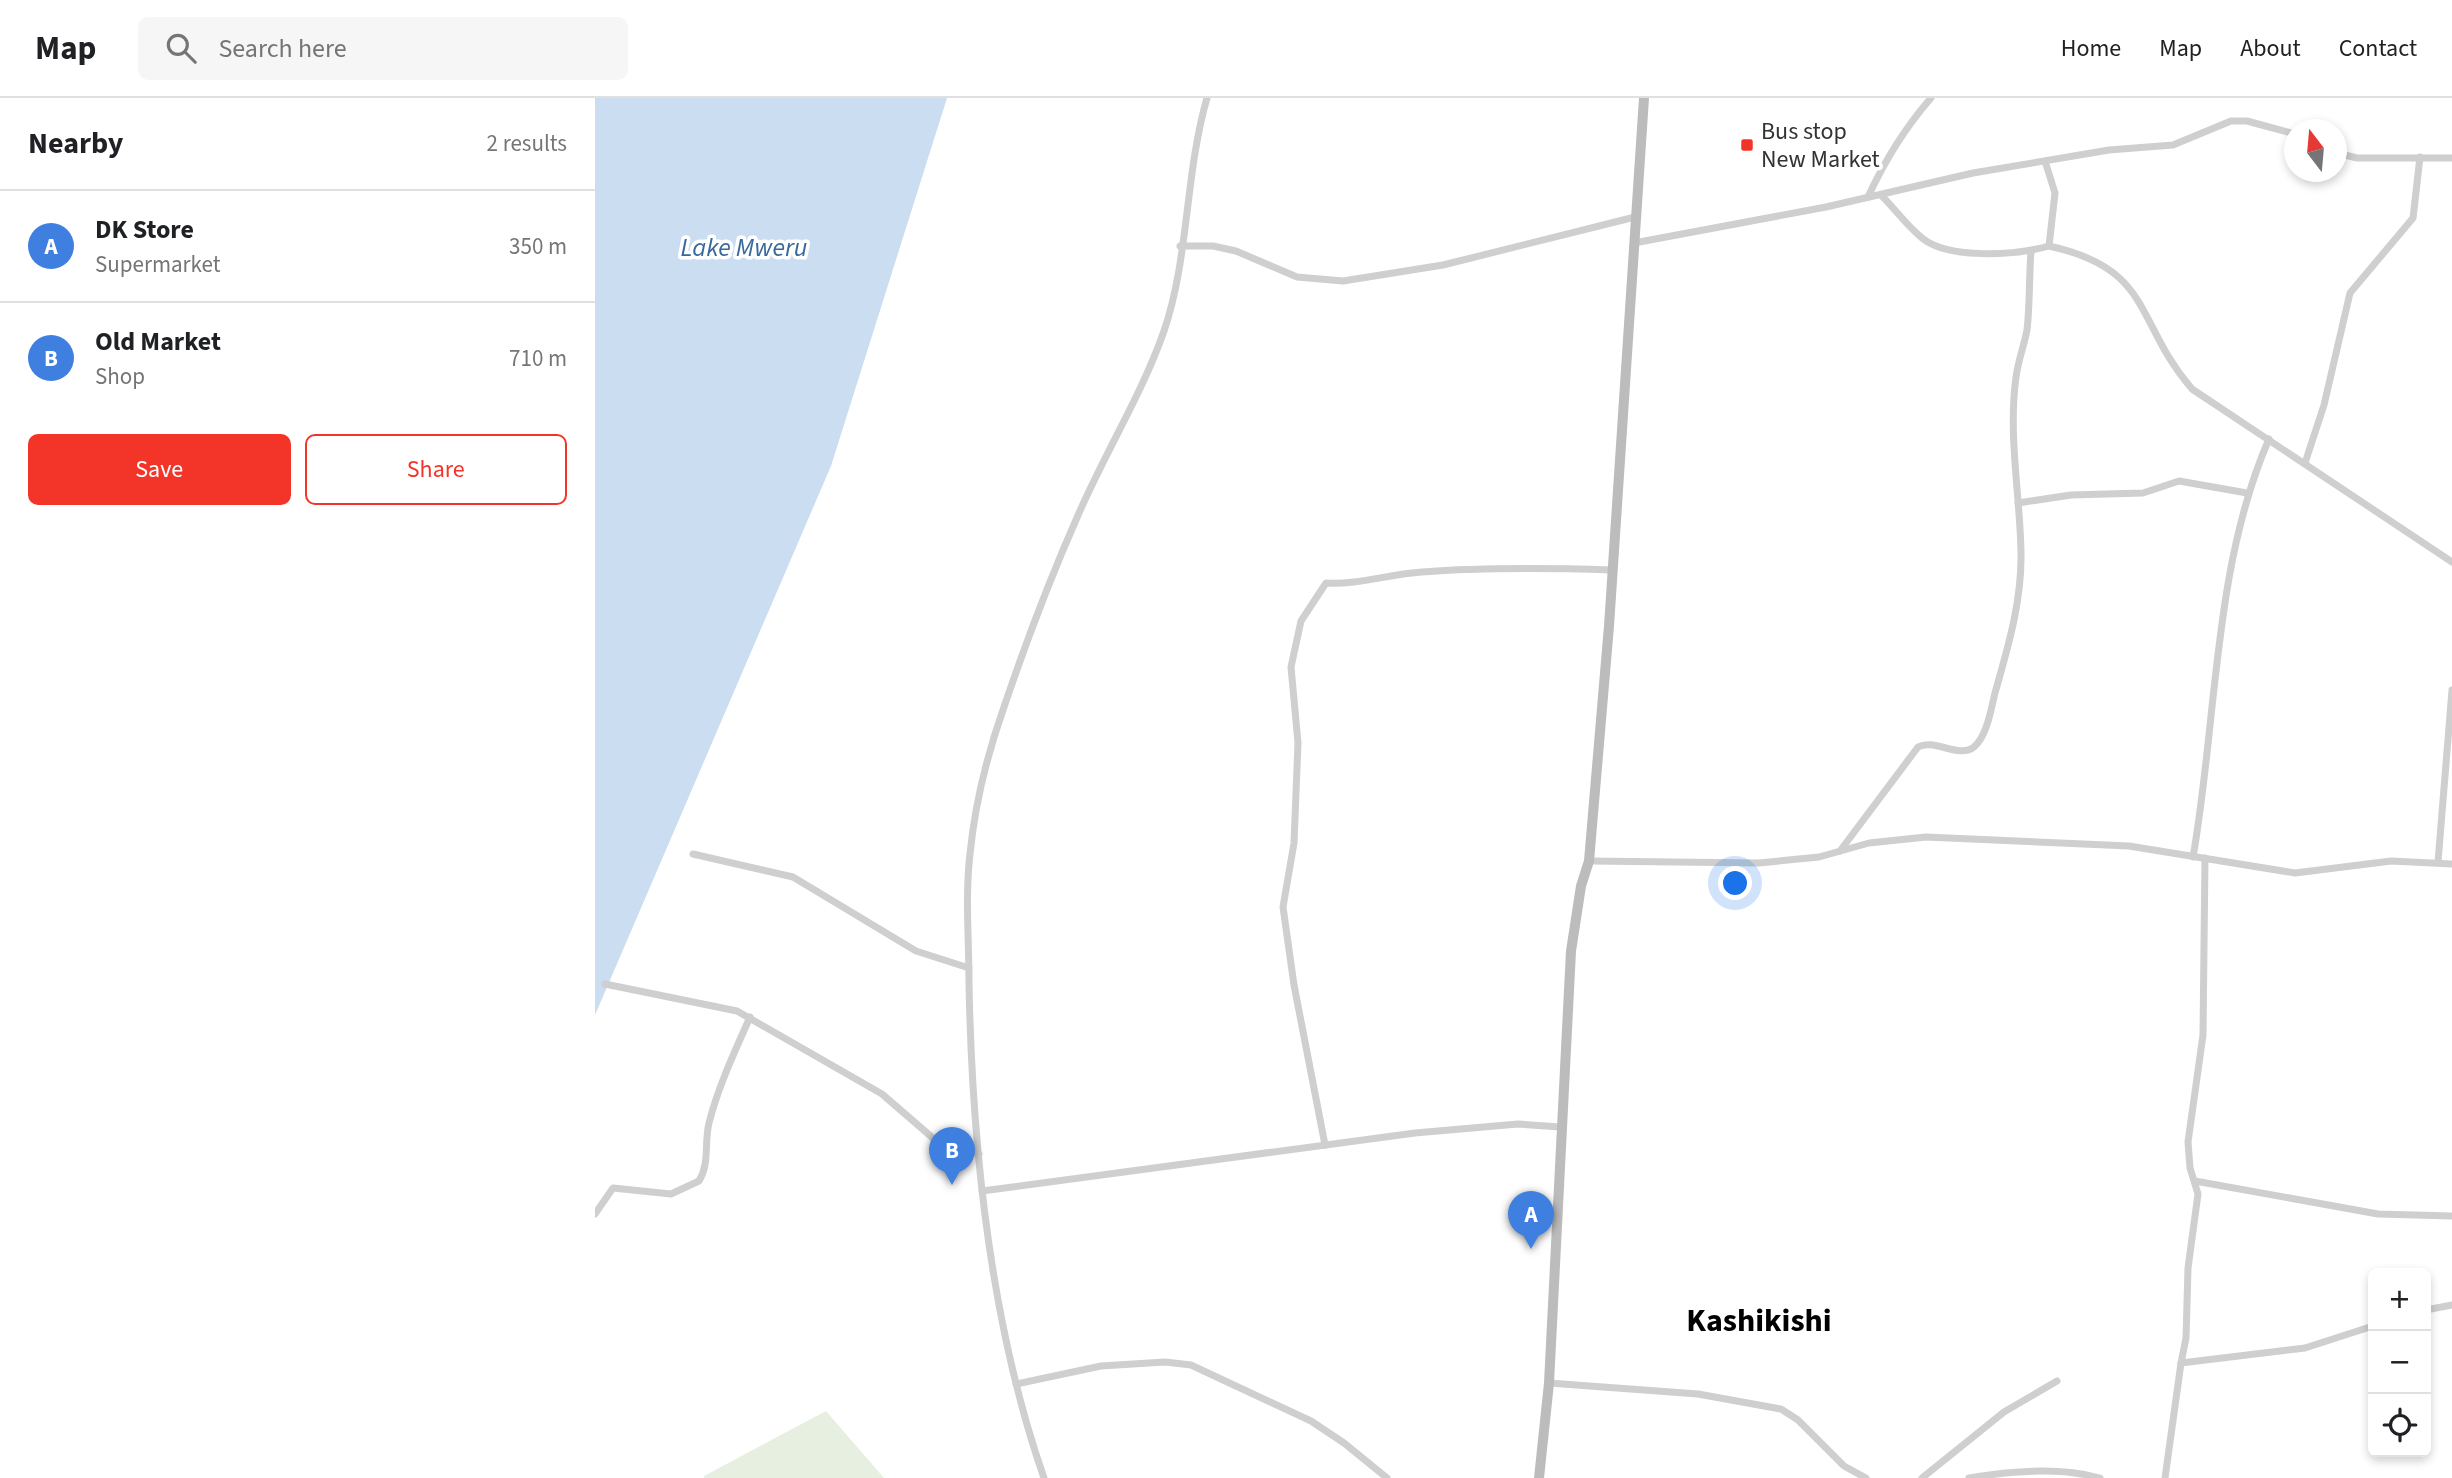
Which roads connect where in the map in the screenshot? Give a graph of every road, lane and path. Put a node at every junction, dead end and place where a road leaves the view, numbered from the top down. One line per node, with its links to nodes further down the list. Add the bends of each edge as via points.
1 (1207, 98): 13 (street)
2 (1644, 98): 11 (main road)
3 (1931, 98): 10 (street, via 1888,154)
4 (2284, 131): 8 (street, via 2231,121 2173,145)
5 (2347, 156): 6 (street)
6 (2420, 157): 7 (street); 17 (street, via 2413,218 2350,293 2324,405)
7 (2452, 158)
8 (2045, 161): 9 (street); 14 (street, via 2055,192)
9 (1881, 195): 10 (street); 15 (street, via 1920,237 1935,245 1958,251)
10 (1868, 198): 12 (street)
11 (1635, 217): 12 (main road); 13 (street, via 1456,262 1343,281 1297,277 1213,246)
12 (1634, 243): 21 (main road)
13 (1180, 246): 30 (street, via 1161,339 1127,419 1079,512 1003,707 979,792 969,855)
14 (2049, 246): 15 (street); 16 (street, via 2108,267 2141,304 2192,389)
15 (2031, 251): 19 (street, via 2027,328 2016,377)
16 (2269, 439): 17 (street); 18 (street)
17 (2305, 463): 20 (street)
18 (2247, 493): 19 (street, via 2179,481 2143,493 2071,495); 25 (street, via 2216,667)
19 (2018, 503): 23 (street, via 2021,553 2016,612 1980,740 1966,751 1928,744 1918,747)
20 (2452, 562)
21 (1612, 570): 27 (main road); 34 (street, via 1435,571 1377,576 1351,585 1326,583 1301,621 1290,678 1297,743 1296,793 1294,843 1283,907)
22 (2452, 690): 28 (street)
23 (1839, 851): 25 (street, via 1926,837 2129,846); 27 (street, via 1759,863)
24 (692, 854): 30 (street, via 793,877 916,951)
25 (2193, 856): 26 (street)
26 (2205, 858): 28 (street, via 2295,873 2391,861); 36 (street, via 2203,1035 2188,1142)
27 (1589, 861): 33 (main road, via 1571,951)
28 (2438, 862): 29 (street)
29 (2452, 864)
30 (969, 968): 35 (street)
31 (605, 984): 32 (street, via 718,1006)
32 (750, 1017): 35 (street, via 882,1094 934,1139); 38 (street, via 715,1103 707,1133 706,1165 699,1181 671,1194 613,1188)
33 (1560, 1127): 34 (street, via 1518,1124); 45 (main road)
34 (1325, 1144): 37 (street)
35 (979, 1154): 37 (street)
36 (2195, 1181): 39 (street, via 2378,1214); 43 (street, via 2199,1194)
37 (982, 1191): 46 (street)
38 (595, 1214)
39 (2452, 1216)
40 (2452, 1305): 41 (street)
41 (2431, 1309)
42 (2368, 1328): 43 (street, via 2305,1348)
43 (2181, 1363): 54 (street)
44 (2057, 1381): 51 (street, via 2004,1412)
45 (1549, 1383): 49 (main road); 50 (street, via 1698,1394 1781,1409 1844,1466)
46 (1016, 1384): 47 (street); 48 (street, via 1101,1366 1191,1365 1311,1421)
47 (1044, 1478)
48 (1387, 1478)
49 (1539, 1478)
50 (1866, 1478)
51 (1922, 1478)
52 (1969, 1478): 53 (street, via 2000,1473)
53 (2100, 1478)
54 (2165, 1478)

